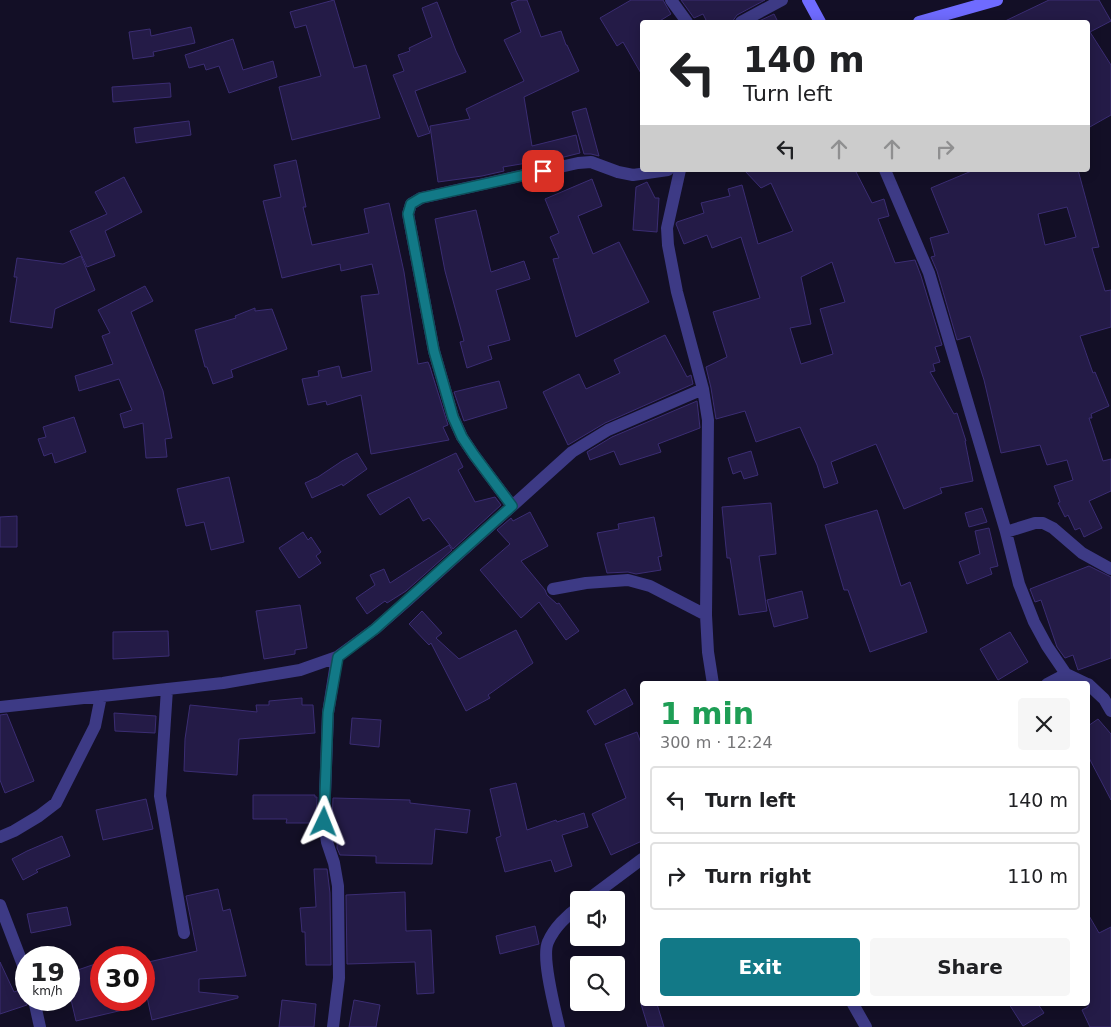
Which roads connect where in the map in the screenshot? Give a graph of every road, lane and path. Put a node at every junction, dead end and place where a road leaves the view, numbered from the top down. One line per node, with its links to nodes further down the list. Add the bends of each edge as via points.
1 (671, 0): 5 (street)
2 (782, 0): 6 (street)
3 (808, 0): 7 (street)
4 (998, 0): 8 (street)
5 (686, 20)
6 (745, 20)
7 (819, 20)
8 (926, 20)
9 (654, 172): 13 (street, via 633,175 591,162 578,163 421,198 411,204 408,214 434,351 453,417 462,437)
10 (680, 172): 12 (street, via 667,228 668,245)
11 (886, 172): 14 (street, via 929,273)
12 (703, 389): 13 (street, via 583,444); 17 (street, via 708,420)
13 (512, 506): 18 (street, via 388,617)
14 (1006, 532): 15 (street, via 1043,523 1082,553); 19 (street, via 1019,584 1034,622)
15 (1111, 569)
16 (553, 590): 17 (street, via 586,583 628,580 650,586)
17 (706, 615): 20 (street)
18 (338, 657): 24 (street, via 300,670); 38 (street, via 328,713 324,822 338,886 339,978)
19 (1066, 674): 21 (street); 22 (street)
20 (713, 681)
21 (1053, 681)
22 (1081, 681)
23 (1090, 687): 27 (street, via 1104,699)
24 (167, 689): 25 (street); 33 (street, via 160,796)
25 (101, 696): 26 (street); 28 (street, via 95,726 56,803)
26 (0, 707)
27 (1111, 711)
28 (0, 837)
29 (640, 861): 30 (street)
30 (600, 891)
31 (0, 905): 34 (street)
32 (570, 913): 39 (street, via 547,943 546,963)
33 (184, 932)
34 (16, 946)
35 (854, 1006): 40 (street)
36 (36, 1011): 37 (street)
37 (40, 1027)
38 (333, 1027)
39 (558, 1027)
40 (866, 1027)

